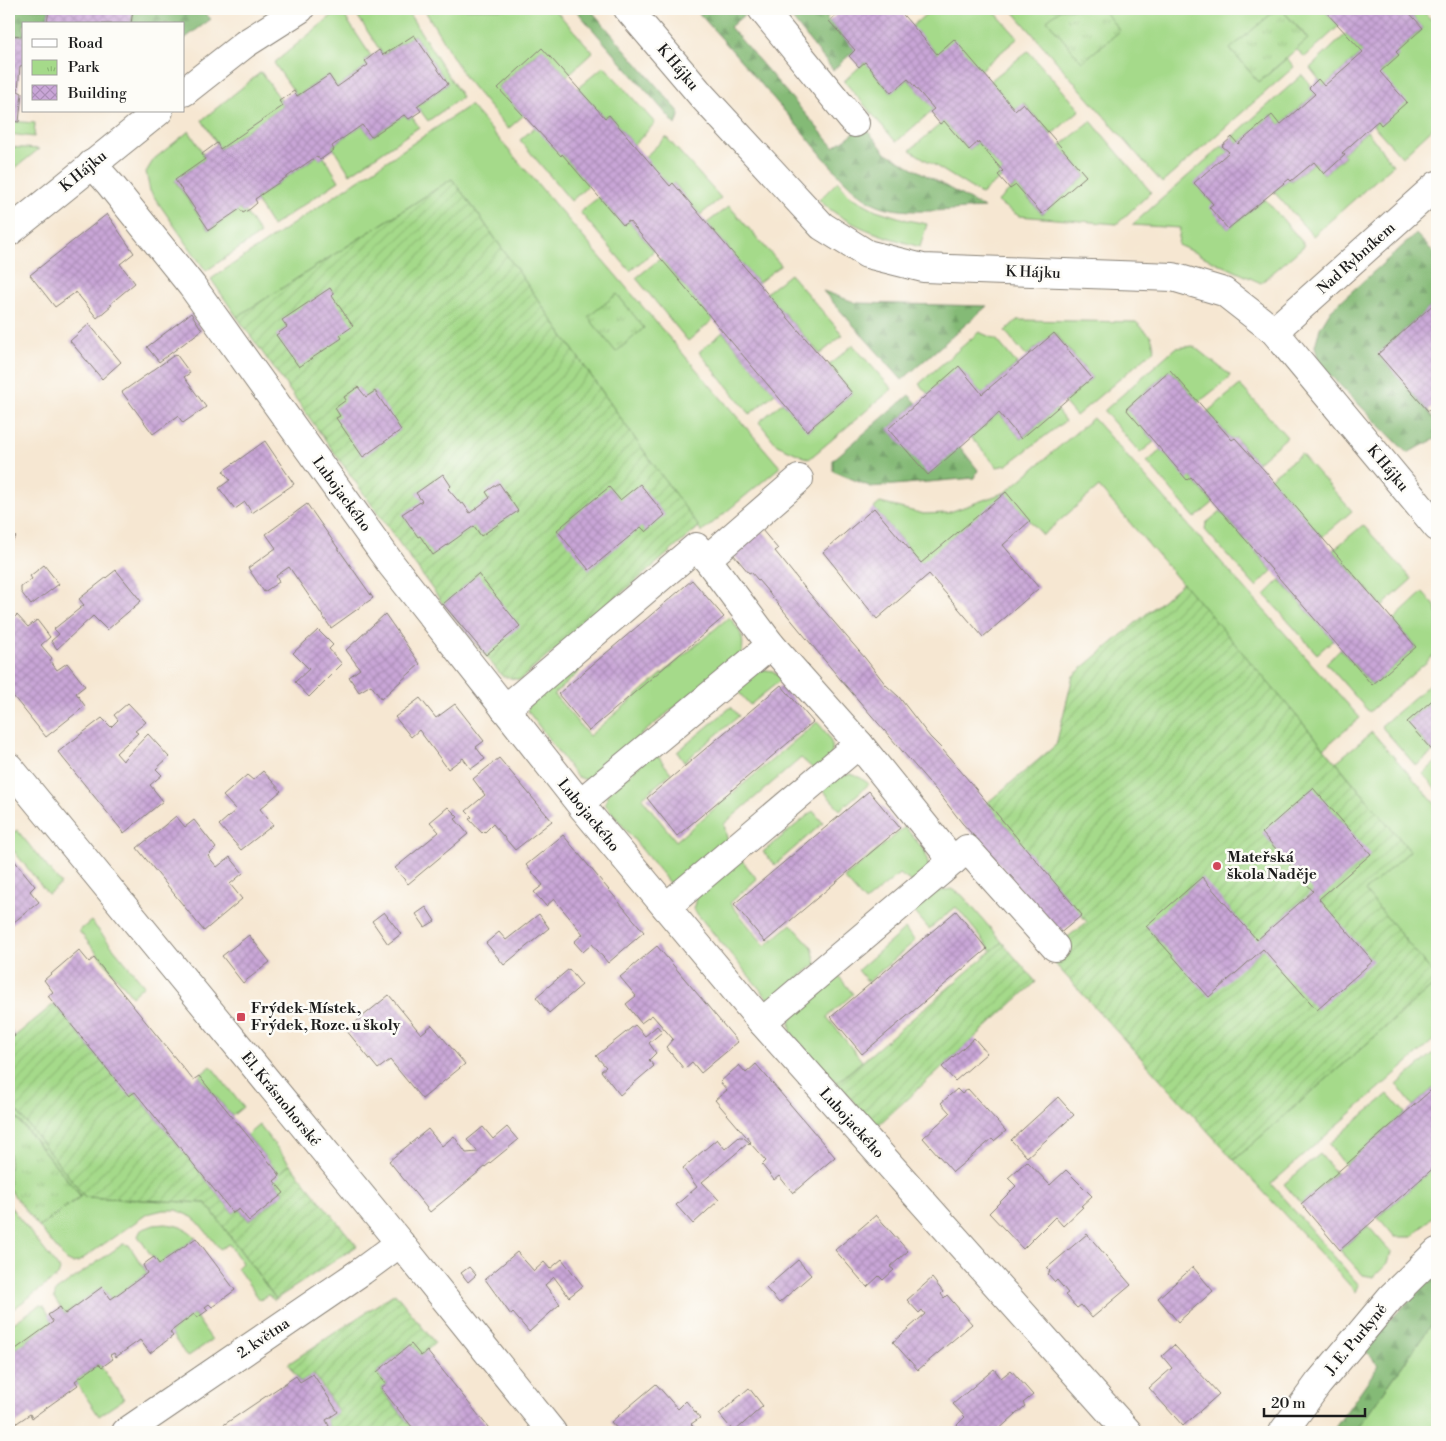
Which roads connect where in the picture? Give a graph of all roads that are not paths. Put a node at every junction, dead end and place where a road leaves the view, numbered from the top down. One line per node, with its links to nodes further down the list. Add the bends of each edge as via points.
1 (300, 9): 4 (street, via 246,44)
2 (628, 9): 10 (street, K Hájku, via 702,96 822,226 868,254 923,268 1173,277 1224,292)
3 (762, 9): 6 (street)
4 (185, 91)
5 (158, 112): 7 (street, K Hájku)
6 (855, 123)
7 (92, 164): 9 (street, K Hájku); 15 (street, Lubojackého, via 192,286 392,564)
8 (1437, 185): 10 (street, Nad Rybníkem)
9 (9, 232)
10 (1274, 331): 12 (street, K Hájku)
11 (799, 479): 13 (street)
12 (1436, 522)
13 (707, 559): 14 (street); 15 (street, via 696,548)
14 (771, 645): 16 (street); 18 (street)
15 (505, 709): 18 (street, Lubojackého)
16 (859, 744): 19 (street); 20 (street)
17 (9, 767): 23 (street, El. Krásnohorské)
18 (580, 803): 20 (street, Lubojackého)
19 (953, 861): 21 (street, via 967,849); 22 (street)
20 (666, 907): 22 (street, Lubojackého)
21 (1055, 948)
22 (762, 1022): 27 (street, Lubojackého)
23 (400, 1243): 25 (street, 2. května); 26 (street, El. Krásnohorské)
24 (1437, 1252): 28 (street, J. E. Purkyně, via 1391,1297 1318,1384)
25 (126, 1432)
26 (552, 1432)
27 (1128, 1432)
28 (1283, 1432)

